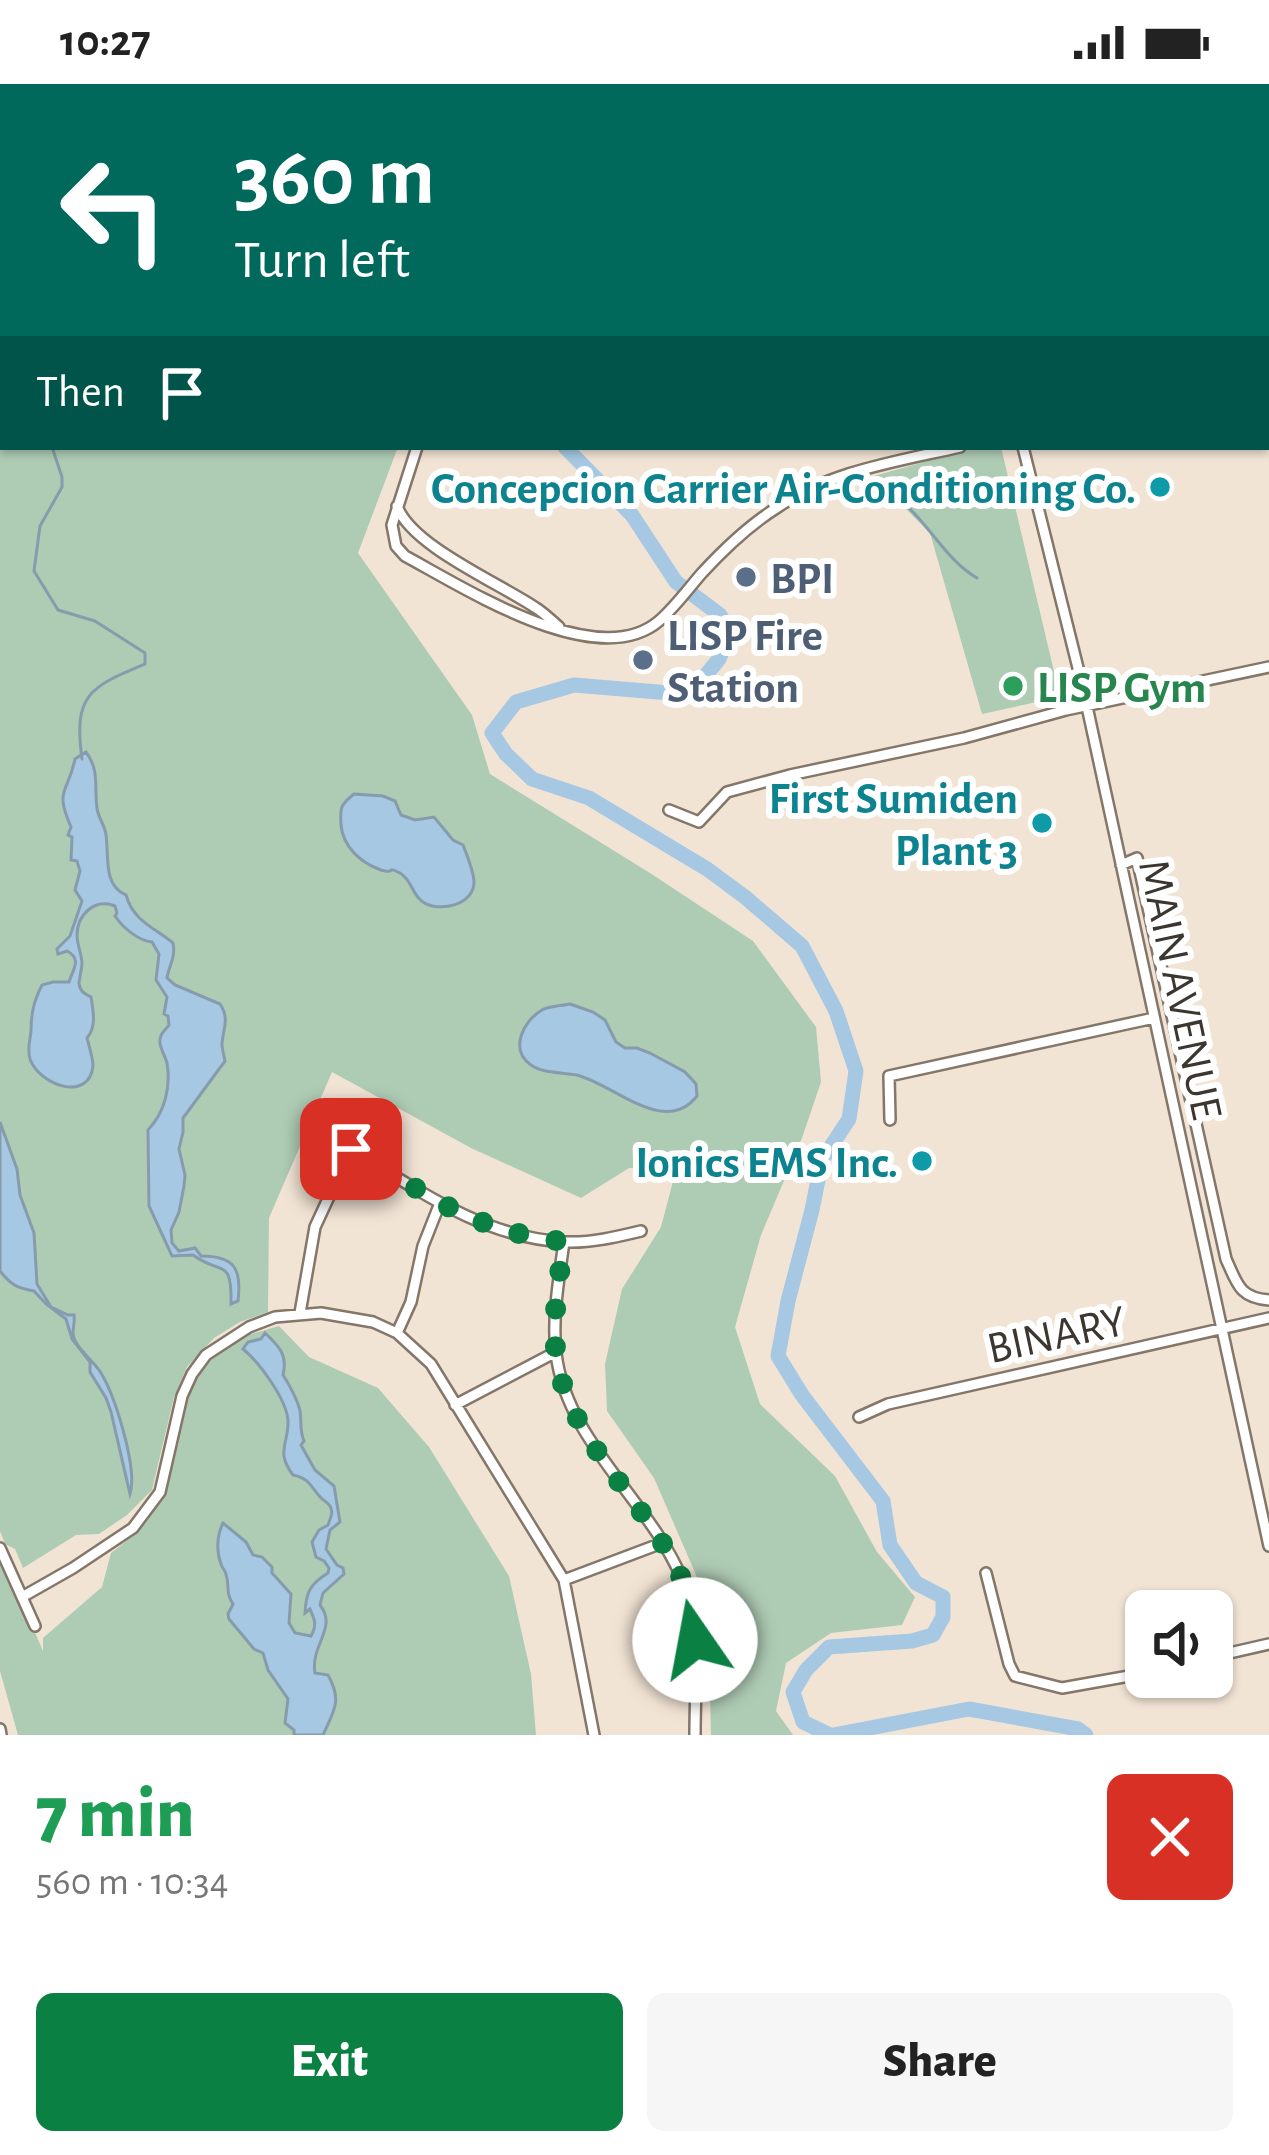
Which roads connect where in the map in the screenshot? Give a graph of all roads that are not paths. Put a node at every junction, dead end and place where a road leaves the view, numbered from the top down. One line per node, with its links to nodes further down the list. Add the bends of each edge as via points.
1 (415, 450): 4 (street)
2 (947, 450): 9 (street, via 836,479 778,506 736,538 654,626 591,636)
3 (1024, 450): 11 (street, MAIN AVENUE)
4 (397, 506): 5 (street); 6 (street)
5 (411, 527): 6 (street); 7 (street)
6 (395, 546): 8 (street)
7 (447, 555): 8 (street); 9 (street)
8 (429, 569): 9 (street, via 513,615)
9 (562, 629)
10 (1269, 667): 11 (street)
11 (1087, 706): 12 (street, via 728,792 699,822); 13 (street, MAIN AVENUE)
12 (669, 810)
13 (1121, 866): 14 (street, MAIN AVENUE); 21 (street, via 1137,858 1226,1259 1239,1288)
14 (1154, 1018): 16 (street, via 889,1076); 24 (street, MAIN AVENUE)
15 (364, 1106): 17 (street)
16 (890, 1120)
17 (351, 1149): 18 (street); 22 (street, via 314,1227)
18 (440, 1203): 20 (street, via 500,1230); 25 (street)
19 (640, 1232): 20 (street)
20 (564, 1242): 26 (street)
21 (1269, 1300)
22 (299, 1313): 25 (street, via 347,1316); 34 (street, via 249,1327 206,1355 182,1396 160,1492 133,1528)
23 (1269, 1318): 24 (street, BINARY)
24 (1222, 1330): 28 (street, BINARY); 30 (street, MAIN AVENUE)
25 (397, 1333): 27 (street, via 431,1364)
26 (556, 1352): 27 (street); 29 (street, via 577,1418)
27 (455, 1405): 33 (street)
28 (859, 1417)
29 (662, 1543): 33 (street); 40 (street, via 683,1581 695,1640)
30 (1269, 1546)
31 (0, 1549): 34 (street)
32 (986, 1573): 38 (street, via 1015,1676 1062,1688)
33 (564, 1580): 39 (street)
34 (22, 1597): 35 (street)
35 (35, 1626)
36 (1269, 1644): 37 (street)
37 (1233, 1652)
38 (1125, 1677)
39 (594, 1735)
40 (695, 1735)

